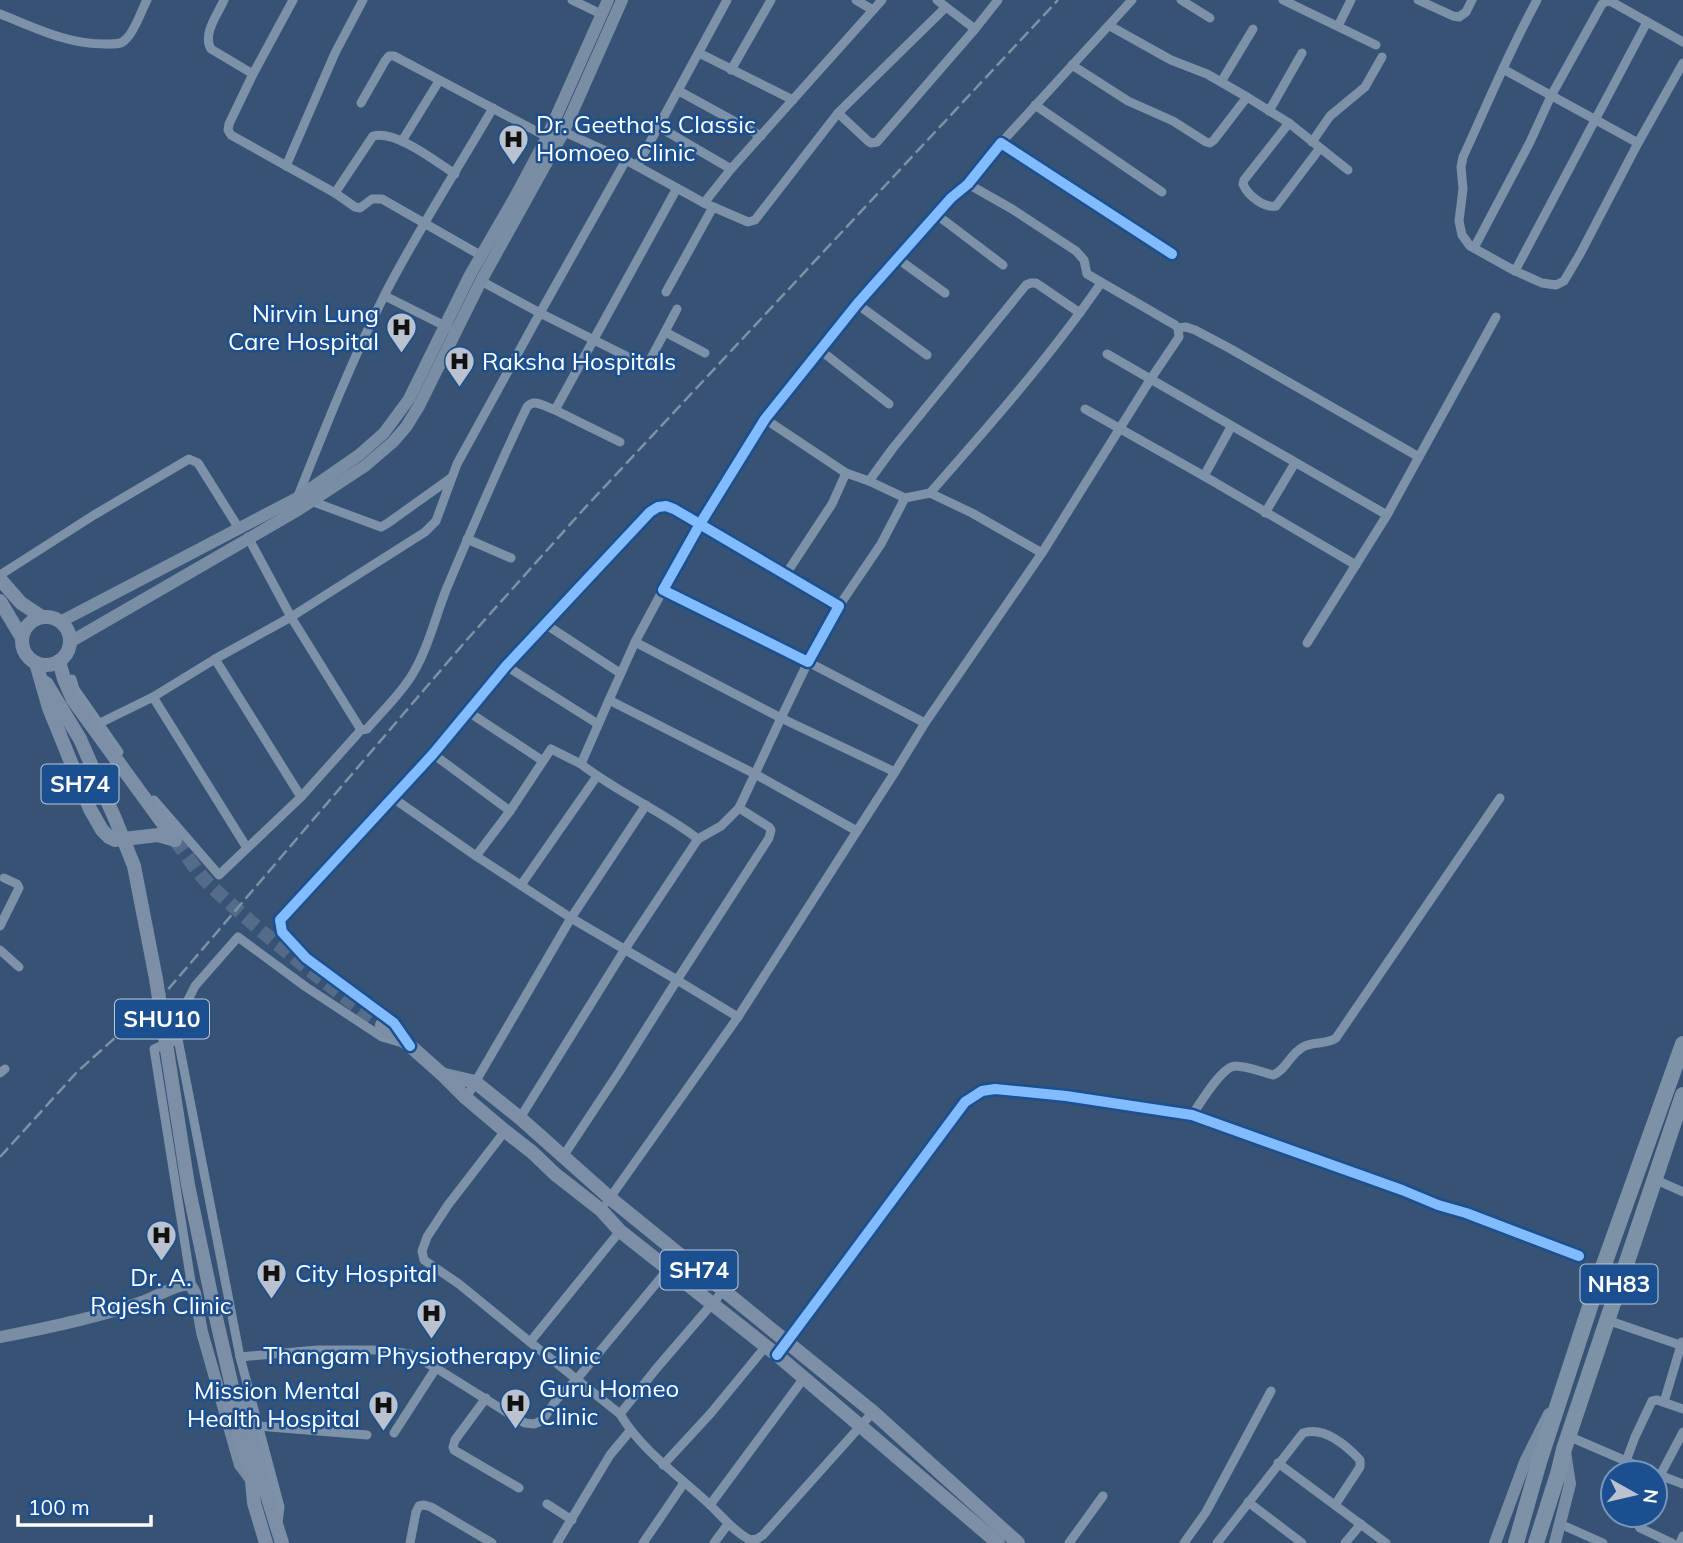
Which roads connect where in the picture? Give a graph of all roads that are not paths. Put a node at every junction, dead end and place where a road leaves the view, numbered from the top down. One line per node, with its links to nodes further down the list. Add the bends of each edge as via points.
1 (147, 0): 24 (street, via 128,37 117,44 69,40)
2 (225, 0): 41 (street, via 208,44)
3 (293, 0): 41 (street)
4 (363, 0): 63 (street)
5 (572, 0): 25 (street)
6 (608, 0): 25 (main road)
7 (622, 0): 56 (main road)
8 (727, 0): 34 (street)
9 (771, 0): 40 (street)
10 (856, 0): 23 (street)
11 (882, 0): 23 (street)
12 (937, 0): 22 (street)
13 (957, 0): 22 (street)
14 (998, 0): 30 (street)
15 (1132, 0): 28 (street)
16 (1181, 0): 26 (street)
17 (1283, 0): 29 (street)
18 (1351, 0): 29 (street)
19 (1419, 0): 20 (street, via 1459,17)
20 (1472, 0)
21 (1536, 0): 39 (street)
22 (947, 8): 30 (street); 52 (street)
23 (873, 10): 47 (street)
24 (0, 14)
25 (601, 14): 56 (main road)
26 (1210, 18)
27 (1647, 22): 32 (street); 45 (street, via 1604,2); 53 (street)
28 (1110, 26): 38 (street); 43 (street)
29 (1338, 26): 33 (street)
30 (975, 29): 52 (street, via 877,142 868,141)
31 (1252, 29): 43 (street)
32 (1683, 42)
33 (1376, 45)
34 (699, 53): 40 (street); 44 (street)
35 (1303, 53): 51 (street)
36 (1381, 57): 61 (street, via 1365,87 1330,116)
37 (1683, 63): 60 (street)
38 (1072, 65): 46 (street, via 1206,142 1214,140); 49 (street)
39 (1503, 69): 45 (street); 75 (street, via 1461,167 1459,221 1462,235)
40 (731, 70): 47 (street)
41 (253, 74): 63 (street, via 228,130)
42 (439, 81): 48 (street, via 389,56); 50 (street); 58 (street)
43 (1221, 82): 46 (street)
44 (679, 91): 55 (street); 57 (street)
45 (1551, 96): 53 (street); 75 (street)
46 (1247, 97): 51 (street)
47 (793, 100): 57 (street)
48 (362, 103)
49 (1035, 105): 59 (street); 70 (street)
50 (493, 108): 56 (street); 67 (street)
51 (1269, 111): 54 (street)
52 (838, 113): 72 (street, via 755,220 748,222)
53 (1594, 119): 60 (street); 80 (street)
54 (1289, 123): 61 (street); 61 (street, via 1244,180 1246,191 1265,205 1276,206)
55 (659, 127): 64 (street); 65 (street)
56 (555, 135): 62 (street); 77 (main road); 81 (main road)
57 (761, 136): 65 (street)
58 (402, 141): 67 (street); 71 (street, via 373,136)
59 (1001, 143): 68 (street); 76 (street)
60 (1638, 143): 80 (street, via 1564,281 1542,284)
61 (1316, 145): 66 (street)
62 (626, 160): 64 (street); 88 (street)
63 (286, 166): 71 (street)
64 (637, 166): 69 (street)
65 (731, 169): 72 (street)
66 (1348, 170)
67 (455, 174): 74 (street)
68 (968, 184): 73 (street); 82 (street, via 1076,251 1087,274)
69 (677, 188): 72 (street); 94 (street)
70 (1162, 192)
71 (335, 193): 74 (street, via 360,208 372,199 382,199)
72 (709, 205): 83 (street)
73 (937, 215): 78 (street); 79 (street)
74 (423, 224): 77 (street); 85 (street)
75 (1474, 247): 80 (street)
76 (1172, 254)
77 (480, 255): 92 (main road)
78 (898, 259): 84 (street); 86 (street)
79 (1003, 265)
80 (1515, 271)
81 (481, 281): 88 (street); 92 (main road)
82 (1101, 283): 89 (street); 91 (street)
83 (666, 292)
84 (945, 293)
85 (385, 296): 92 (street); 114 (street)
86 (857, 304): 95 (street); 98 (street)
87 (677, 309): 93 (street)
88 (540, 313): 94 (street); 111 (street)
89 (1080, 313): 112 (street, via 1042,286 1026,285); 113 (street)
90 (1496, 317): 107 (street)
91 (1178, 327): 99 (street, via 1179,337); 107 (street, via 1195,330)
92 (450, 329): 114 (main road, via 384,433); 116 (main road, via 406,428 365,466)
93 (665, 332): 94 (street, via 642,364); 96 (street)
94 (594, 338): 102 (street)
95 (820, 350): 100 (street); 103 (street)
96 (705, 353)
97 (1107, 354): 99 (street)
98 (928, 355)
99 (1150, 380): 104 (street); 105 (street)
100 (889, 404)
101 (1086, 409): 105 (street)
102 (555, 410): 106 (street); 122 (street, via 534,402 527,407)
103 (765, 419): 109 (street); 119 (street)
104 (1231, 427): 108 (street); 110 (street)
105 (1120, 428): 110 (street); 123 (street)
106 (620, 442)
107 (1419, 457): 118 (street)
108 (1295, 463): 117 (street); 118 (street)
109 (846, 473): 112 (street); 126 (street, via 832,504)
110 (1204, 476): 117 (street)
111 (452, 477): 116 (street, via 381,527); 132 (street, via 436,521 425,532)
112 (869, 481): 115 (street)
113 (930, 493): 115 (street); 123 (street)
114 (297, 498): 120 (main road)
115 (905, 498): 130 (street, via 881,544)
116 (312, 501): 121 (main road)
117 (1265, 513): 125 (street)
118 (1387, 515): 125 (street)
119 (700, 524): 126 (street); 128 (street); 134 (street, via 666,506 650,512)
120 (239, 527): 127 (street, via 198,463 189,459); 133 (main road)
121 (248, 537): 132 (street); 136 (main road)
122 (467, 539): 124 (street); 153 (street, via 413,674 367,729)
123 (1042, 553): 151 (street)
124 (511, 558)
125 (1356, 565): 138 (street)
126 (786, 575): 130 (street)
127 (0, 577): 131 (main road, via 21,603)
128 (663, 590): 137 (street); 141 (street)
129 (0, 601): 135 (main road, SHU10)
130 (839, 606): 141 (street)
131 (42, 617): 133 (main road); 135 (main road, via 25,628)
132 (291, 617): 139 (street); 153 (street)
133 (60, 622): 136 (main road)
134 (545, 624): 143 (street); 144 (street)
135 (22, 638): 142 (main road, SHU10, via 22,648)
136 (70, 642): 140 (main road, SHU10)
137 (635, 642): 144 (street); 149 (street)
138 (1307, 643)
139 (215, 659): 145 (street); 160 (street)
140 (59, 661): 142 (main road); 142 (main road, SH74, via 73,700 174,840 158,835 116,840 102,830 49,708); 147 (main road, SHU10); 150 (street)
141 (808, 663): 149 (street); 151 (street)
142 (38, 664): 147 (main road, SHU10)
143 (506, 666): 148 (street); 152 (street)
144 (620, 673): 146 (street)
145 (153, 697): 150 (street); 168 (street)
146 (609, 700): 152 (street); 158 (street)
147 (59, 702): 214 (main road, SHU10, bridge, via 80,738 134,866 188,1185)
148 (467, 711): 154 (street); 155 (street)
149 (781, 718): 157 (street); 158 (street)
150 (100, 723): 168 (street, via 164,813 219,875)
151 (925, 723): 157 (street)
152 (598, 724): 156 (street)
153 (361, 730): 160 (street)
154 (433, 754): 161 (street); 165 (street)
155 (544, 761): 156 (street, via 551,749); 165 (street)
156 (581, 764): 159 (street)
157 (895, 772): 166 (street)
158 (755, 774): 164 (street); 166 (street)
159 (597, 776): 163 (street); 171 (street)
160 (301, 797): 168 (street)
161 (393, 798): 169 (street); 182 (street, via 280,920 282,932 306,958 394,1023)
162 (1500, 798): 187 (street, via 1336,1038 1300,1049 1273,1076 1229,1068)
163 (646, 805): 167 (street); 172 (street)
164 (739, 808): 167 (street, via 721,826); 177 (street, via 769,827 771,834)
165 (510, 811): 169 (street)
166 (857, 831): 178 (street)
167 (698, 839): 174 (street)
168 (247, 848)
169 (476, 856): 171 (street)
170 (4, 878): 173 (street, via 19,888)
171 (521, 885): 172 (street)
172 (571, 918): 174 (street); 184 (street)
173 (0, 926)
174 (625, 949): 177 (street); 188 (street)
175 (0, 950): 176 (street)
176 (19, 967)
177 (677, 980): 178 (street); 191 (street)
178 (738, 1017): 196 (street)
179 (382, 1026): 182 (main road, SH74)
180 (178, 1040): 182 (street, via 181,1014 195,986 238,937 382,1037); 193 (street); 195 (street, via 154,1049)
181 (1683, 1044): 210 (highway, NH83)
182 (410, 1046): 183 (main road, SH74)
183 (443, 1075): 184 (main road, SH74); 186 (main road, SH74)
184 (475, 1082): 186 (street); 188 (main road, SH74)
185 (1683, 1095): 189 (highway, NH83)
186 (466, 1098): 190 (main road, SH74)
187 (1192, 1115): 198 (street); 206 (street, via 1066,1096 982,1091 965,1102)
188 (520, 1118): 191 (main road, SH74)
189 (1678, 1123): 192 (highway, NH83)
190 (505, 1131): 196 (main road, SH74, via 555,1174); 205 (street, via 448,1205 422,1251 424,1260)
191 (564, 1155): 196 (main road, SH74)
192 (1654, 1180): 194 (street); 203 (highway, NH83)
193 (206, 1185): 195 (street); 209 (street)
194 (1683, 1192)
195 (177, 1194): 200 (street)
196 (605, 1204): 197 (main road, SH74); 201 (main road, SH74)
197 (620, 1231): 199 (main road, SH74); 205 (street)
198 (1579, 1256)
199 (669, 1268): 202 (main road, SH74); 213 (street)
200 (192, 1288): 204 (main road, via 179,1286 144,1302); 233 (main road, via 240,1465)
201 (723, 1291): 202 (street); 206 (main road, SH74)
202 (712, 1304): 208 (main road, SH74); 220 (street)
203 (1607, 1320): 207 (street); 227 (highway, NH83)
204 (0, 1337)
205 (530, 1342): 213 (street)
206 (786, 1342): 208 (street); 219 (main road, SH74)
207 (1682, 1344): 217 (street)
208 (771, 1351): 212 (main road, SH74); 232 (street)
209 (240, 1357): 211 (street, via 381,1350 410,1354); 221 (street)
210 (1572, 1363): 263 (main road, via 1525,1462); 264 (highway, NH83)
211 (436, 1368): 216 (street); 225 (street)
212 (804, 1378): 222 (main road, SH74); 239 (street)
213 (577, 1379): 216 (street, via 534,1424); 220 (street)
214 (233, 1391): 233 (main road, SHU10, via 231,1407); 245 (main road, SHU10, via 242,1403)
215 (1271, 1391): 258 (street, via 1206,1512)
216 (486, 1398): 235 (street, via 455,1440 454,1450)
217 (1664, 1402): 218 (street); 229 (street, via 1652,1401)
218 (1683, 1409)
219 (873, 1412): 222 (street); 256 (main road, SH74)
220 (621, 1415): 223 (street)
221 (258, 1426): 226 (street); 245 (street, via 280,1507)
222 (860, 1426): 242 (street, via 762,1535 750,1540); 255 (main road, SH74)
223 (630, 1431): 232 (street); 241 (street, via 610,1455)
224 (1683, 1432): 230 (street)
225 (394, 1433)
226 (367, 1435)
227 (1566, 1443): 228 (street); 244 (main road, via 1570,1484); 265 (highway, NH83)
228 (1619, 1459)
229 (1627, 1459)
230 (1666, 1459)
231 (1278, 1464): 237 (street); 240 (street); 240 (street, via 1303,1433 1331,1437 1361,1464)
232 (663, 1465): 234 (street)
233 (252, 1481): 248 (main road, SHU10)
234 (684, 1483): 239 (street); 253 (street)
235 (519, 1488)
236 (1103, 1496): 257 (street)
237 (1248, 1502): 259 (street); 260 (street)
238 (547, 1504): 241 (street)
239 (710, 1504): 242 (street)
240 (1335, 1505): 243 (street)
241 (572, 1520): 252 (street)
242 (728, 1524): 254 (street)
243 (1361, 1524): 261 (street); 262 (street)
244 (1560, 1524): 266 (main road); 267 (street)
245 (278, 1528): 249 (main road, SHU10)
246 (1642, 1529): 268 (street)
247 (1683, 1535): 269 (street)
248 (266, 1543)
249 (282, 1543)
250 (411, 1543): 251 (street, via 416,1512 424,1505)
251 (492, 1543)
252 (557, 1543)
253 (643, 1543)
254 (714, 1543)
255 (998, 1543)
256 (1018, 1543)
257 (1069, 1543)
258 (1184, 1543)
259 (1217, 1543)
260 (1302, 1543)
261 (1345, 1543)
262 (1386, 1543)
263 (1496, 1543)
264 (1516, 1543)
265 (1536, 1543)
266 (1555, 1543)
267 (1603, 1543)
268 (1672, 1543)
269 (1680, 1543)

